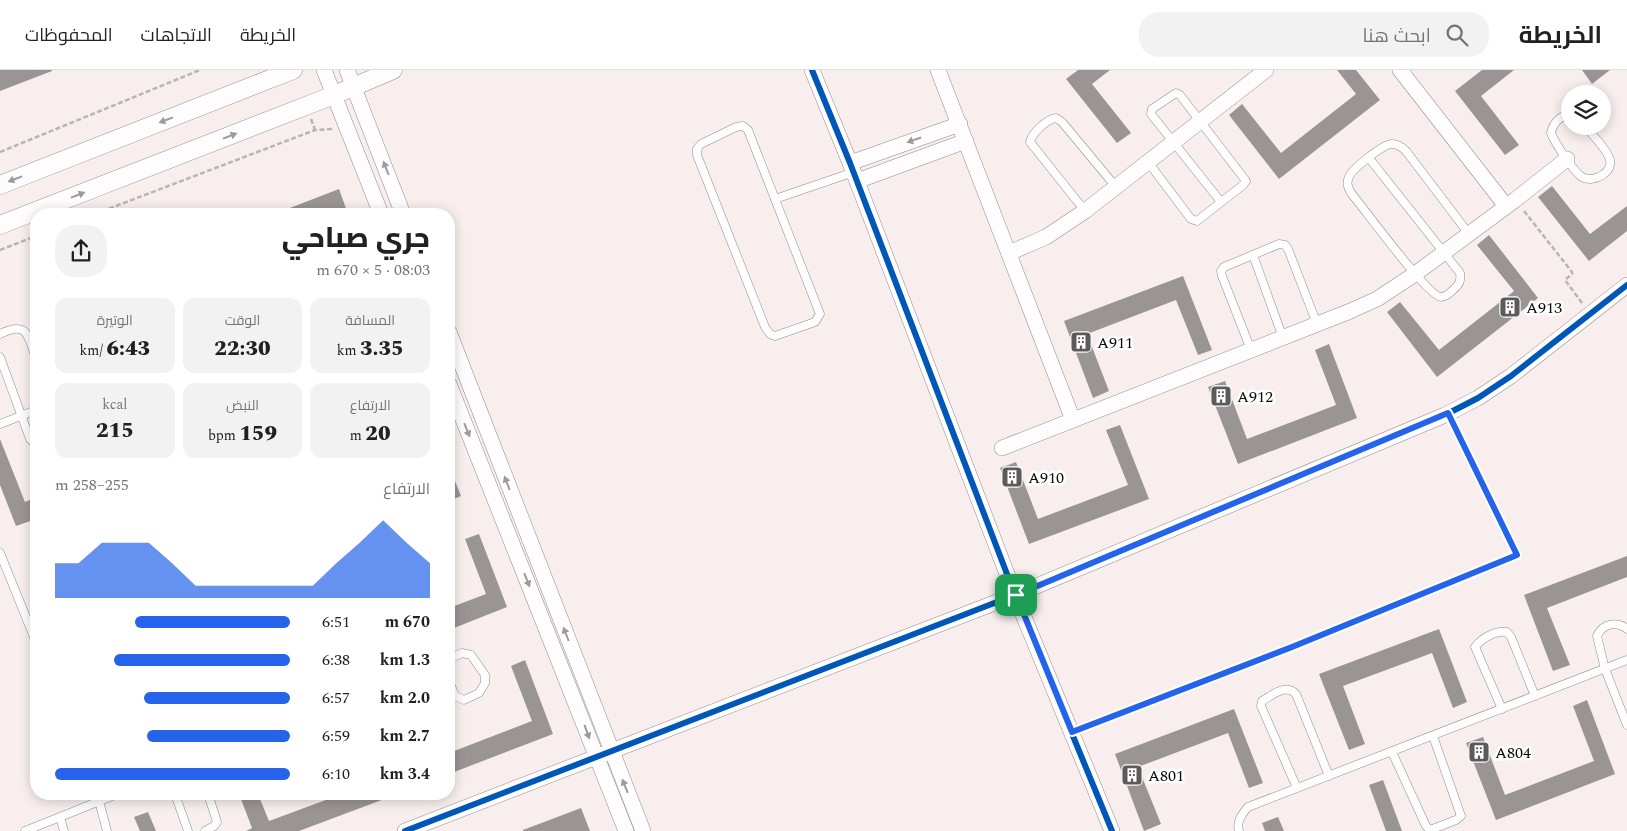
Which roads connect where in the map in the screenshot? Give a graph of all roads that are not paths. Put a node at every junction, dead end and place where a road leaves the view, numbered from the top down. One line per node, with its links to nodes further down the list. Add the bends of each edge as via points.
1 (293, 70): 21 (street, one-way to 21)
2 (324, 70): 10 (street)
3 (347, 70): 9 (street)
4 (393, 70): 9 (street)
5 (812, 70): 20 (street)
6 (938, 70): 13 (street)
7 (1400, 70): 25 (street)
8 (1261, 72): 12 (street)
9 (354, 87): 10 (street); 28 (street, one-way to 9)
10 (334, 95): 26 (street, one-way to 10); 27 (street)
11 (1561, 118): 18 (lane, via 1551,133)
12 (1201, 121): 16 (street); 16 (lane, via 1176,93 1152,109 1151,114); 24 (lane, via 1246,181)
13 (960, 124): 15 (street); 20 (street, one-way to 20)
14 (1592, 135): 18 (lane, via 1610,158 1606,172 1596,180 1589,180 1581,176)
15 (966, 141): 20 (street); 34 (street)
16 (1173, 142): 19 (street); 24 (lane)
17 (1369, 158): 32 (lane, via 1382,147 1399,145); 33 (lane); 36 (lane, via 1353,171 1347,185)
18 (1567, 159): 25 (street)
19 (1148, 162): 22 (street); 24 (lane, via 1192,219 1197,221)
20 (853, 172): 23 (lane); 54 (street)
21 (0, 185)
22 (1116, 187): 29 (street); 29 (lane, via 1062,122 1051,119 1031,137 1030,142)
23 (775, 199): 23 (lane, via 820,314 815,322 776,336 764,327 697,149 701,144 743,126 748,130)
24 (1221, 202)
25 (1511, 203): 32 (street)
26 (44, 208)
27 (379, 208)
28 (401, 208)
29 (1085, 212): 34 (street, via 1046,237)
30 (30, 213): 31 (street, one-way to 30)
31 (0, 225)
32 (1469, 234): 33 (street)
33 (1445, 252): 36 (street); 36 (lane, via 1460,273 1461,280 1447,295 1435,295)
34 (1009, 253): 48 (street)
35 (1253, 254): 38 (lane, via 1279,244 1285,245); 40 (lane); 43 (lane, via 1224,267 1222,271)
36 (1415, 274): 38 (street, via 1376,299)
37 (1627, 285): 54 (street, via 1478,398)
38 (1317, 324): 40 (street)
39 (0, 334): 41 (lane, via 20,328 27,333)
40 (1283, 338): 43 (street)
41 (30, 341)
42 (455, 348): 65 (street, one-way to 42)
43 (1251, 350): 48 (street)
44 (0, 357): 47 (lane)
45 (455, 399): 67 (street, one-way to 67)
46 (30, 413): 47 (lane)
47 (22, 416): 49 (lane); 50 (lane)
48 (1073, 420): 51 (street)
49 (0, 424)
50 (30, 439)
51 (1002, 448)
52 (0, 555): 53 (lane)
53 (2, 567): 55 (lane)
54 (1016, 595): 65 (street); 83 (street)
55 (30, 629)
56 (1627, 629): 59 (lane, via 1615,624 1599,630 1597,642)
57 (455, 656): 60 (lane, via 462,653 471,655 485,675 479,693 464,700)
58 (1627, 660): 59 (lane)
59 (1605, 669): 61 (lane); 63 (lane)
60 (455, 696)
61 (1535, 696): 62 (lane); 62 (lane, via 1511,637 1502,631 1481,640 1475,647)
62 (1502, 709): 64 (lane)
63 (1627, 725)
64 (1432, 736): 66 (lane); 66 (lane, via 1461,816 1456,820 1430,830 1426,826)
65 (611, 751): 67 (street); 82 (street, one-way to 65)
66 (1392, 752): 68 (lane)
67 (596, 757): 80 (street); 81 (street)
68 (1329, 776): 69 (lane); 69 (lane, via 1296,694 1286,688 1262,702 1261,706)
69 (1297, 788): 84 (lane, via 1248,807 1240,817)
70 (93, 800): 74 (lane)
71 (98, 800): 77 (lane)
72 (176, 800): 78 (lane)
73 (210, 800): 79 (lane, via 216,822)
74 (60, 817): 75 (lane); 76 (lane)
75 (25, 831)
76 (64, 831)
77 (107, 831)
78 (188, 831)
79 (204, 831)
80 (405, 831)
81 (626, 831)
82 (643, 831)
83 (1112, 831)
84 (1239, 831)

